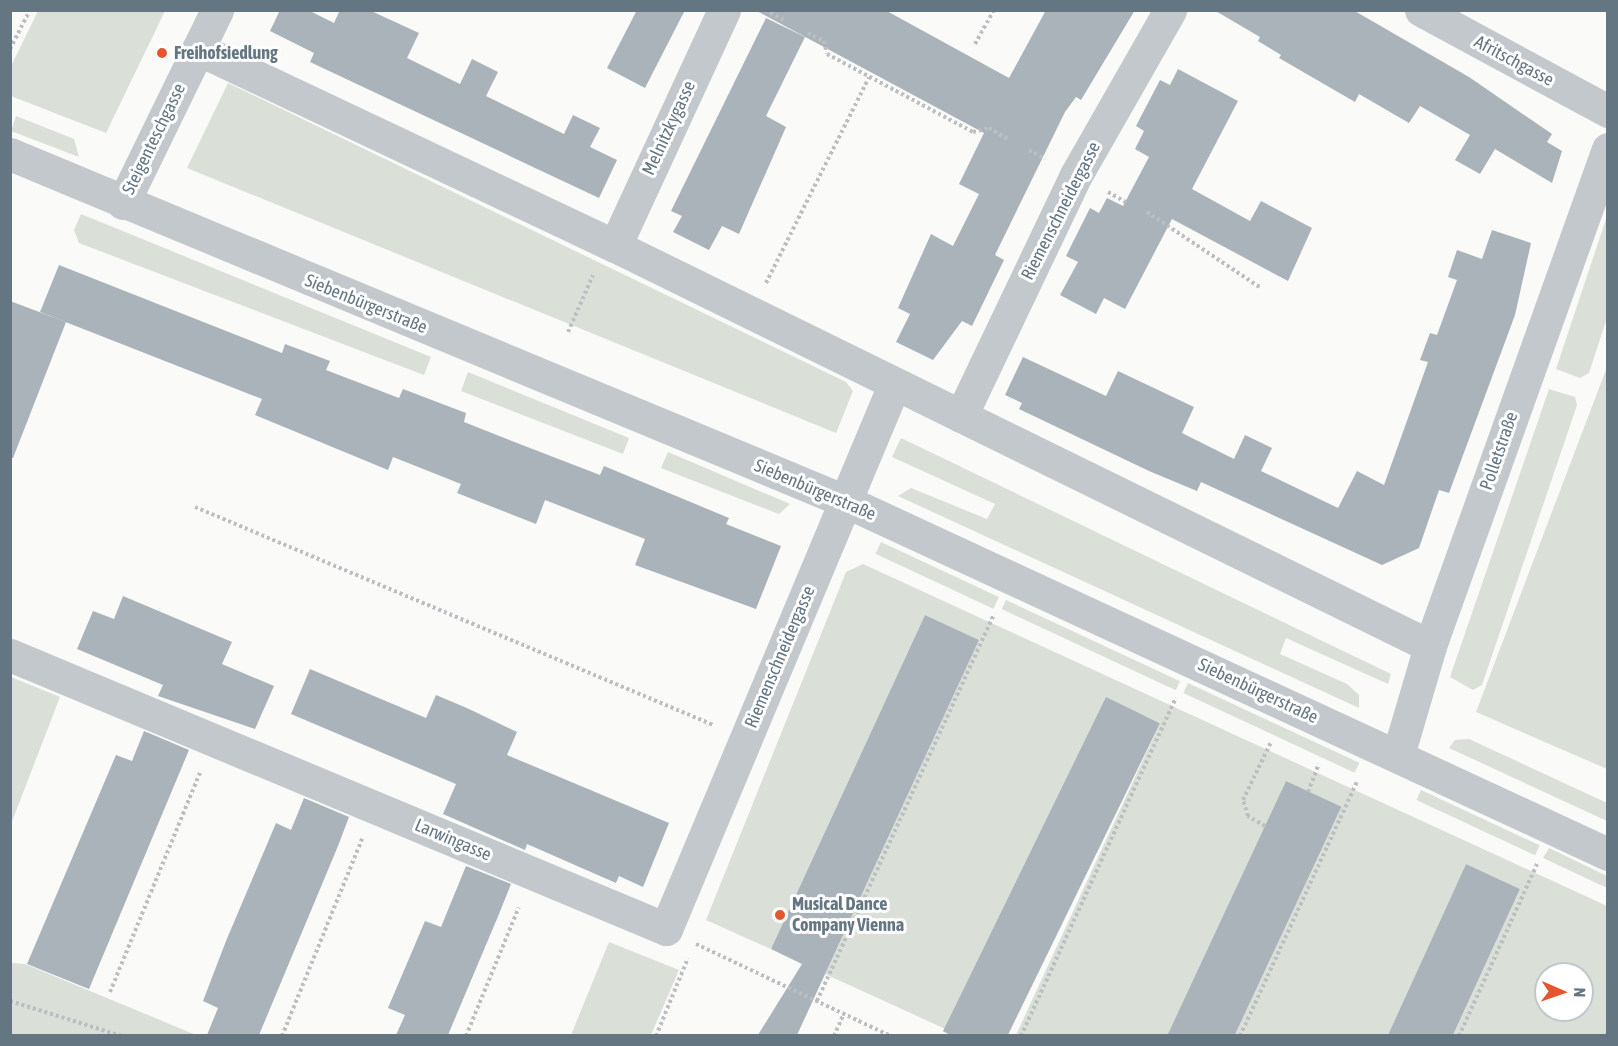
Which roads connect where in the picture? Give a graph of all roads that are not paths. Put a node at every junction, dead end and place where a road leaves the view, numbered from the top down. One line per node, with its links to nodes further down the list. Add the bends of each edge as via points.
1 (217, 10): 5 (street, Steigenteschgasse)
2 (724, 10): 10 (street, Melnitzkygasse)
3 (1170, 10): 12 (street, Riemenschneidergasse, via 1076,175)
4 (1421, 10): 6 (street, Afritschgasse)
5 (198, 49): 9 (street, Steigenteschgasse); 10 (street)
6 (1608, 111)
7 (1608, 149): 14 (street, Polletstraße)
8 (12, 159): 9 (street, Siebenbürgerstraße)
9 (123, 203): 13 (street, Siebenbürgerstraße)
10 (607, 242): 11 (street)
11 (894, 385): 12 (street); 13 (street, Riemenschneidergasse)
12 (961, 416): 14 (street)
13 (845, 501): 16 (street, Siebenbürgerstraße); 18 (street, Riemenschneidergasse)
14 (1430, 646): 16 (street, Polletstraße)
15 (10, 655): 18 (street, Larwingasse)
16 (1398, 755): 17 (street, Siebenbürgerstraße)
17 (1608, 854)
18 (680, 936)

